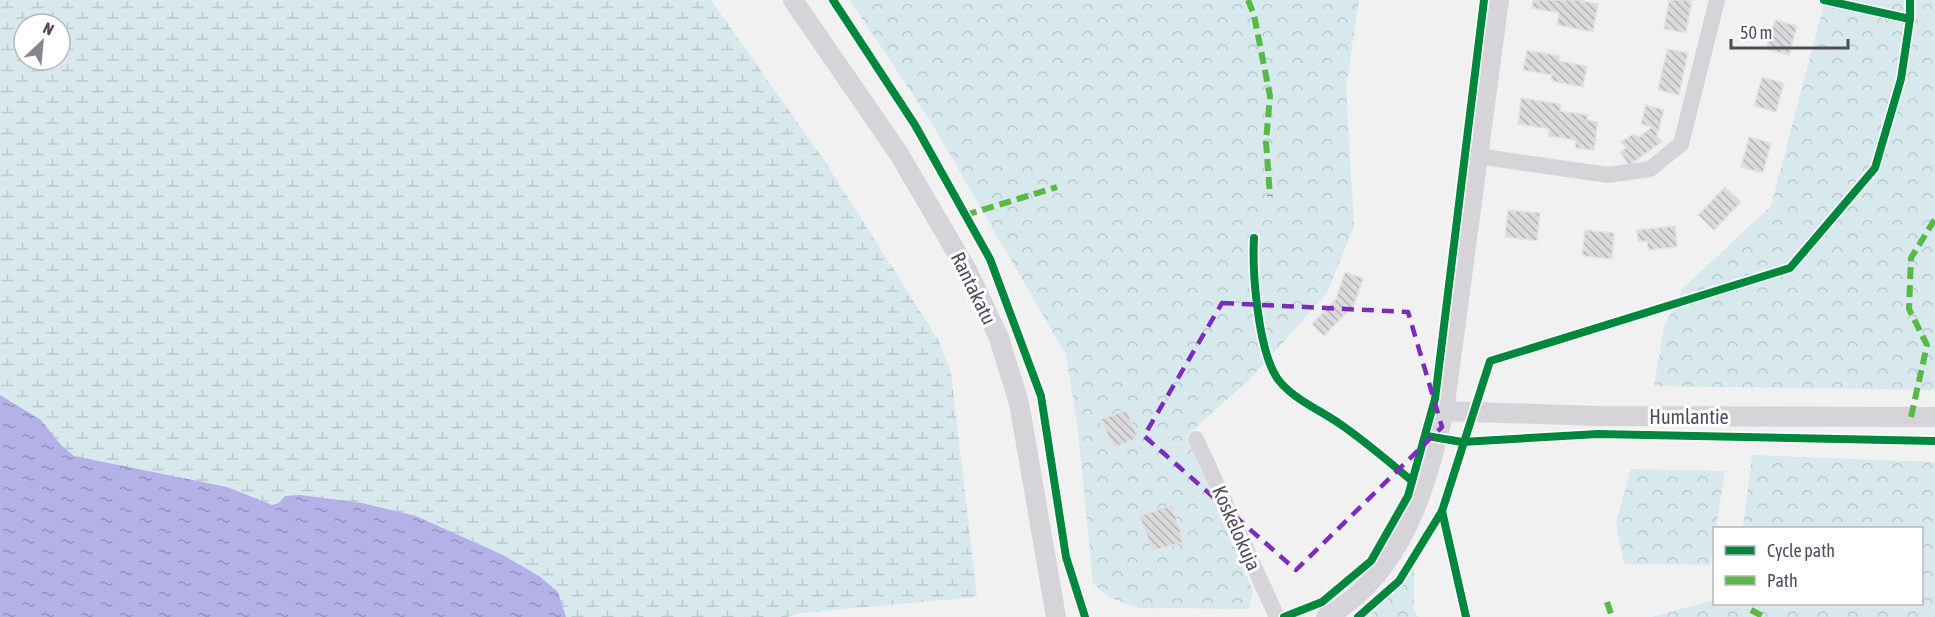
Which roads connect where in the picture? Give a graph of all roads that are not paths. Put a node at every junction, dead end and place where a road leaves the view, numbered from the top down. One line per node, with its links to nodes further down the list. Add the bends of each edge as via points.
1 (793, 0): 8 (street, Rantakatu, via 899,154 968,272 999,338 1019,403)
2 (1500, 0): 4 (street)
3 (1717, 0): 4 (street, via 1681,144 1650,169 1608,175)
4 (1477, 156): 5 (street)
5 (1444, 411): 6 (street, Humlantie); 10 (street, via 1418,501 1392,555 1378,574)
6 (1935, 417)
7 (1196, 439): 9 (street, Koskelokuja)
8 (1056, 617)
9 (1277, 617)
10 (1326, 617)

